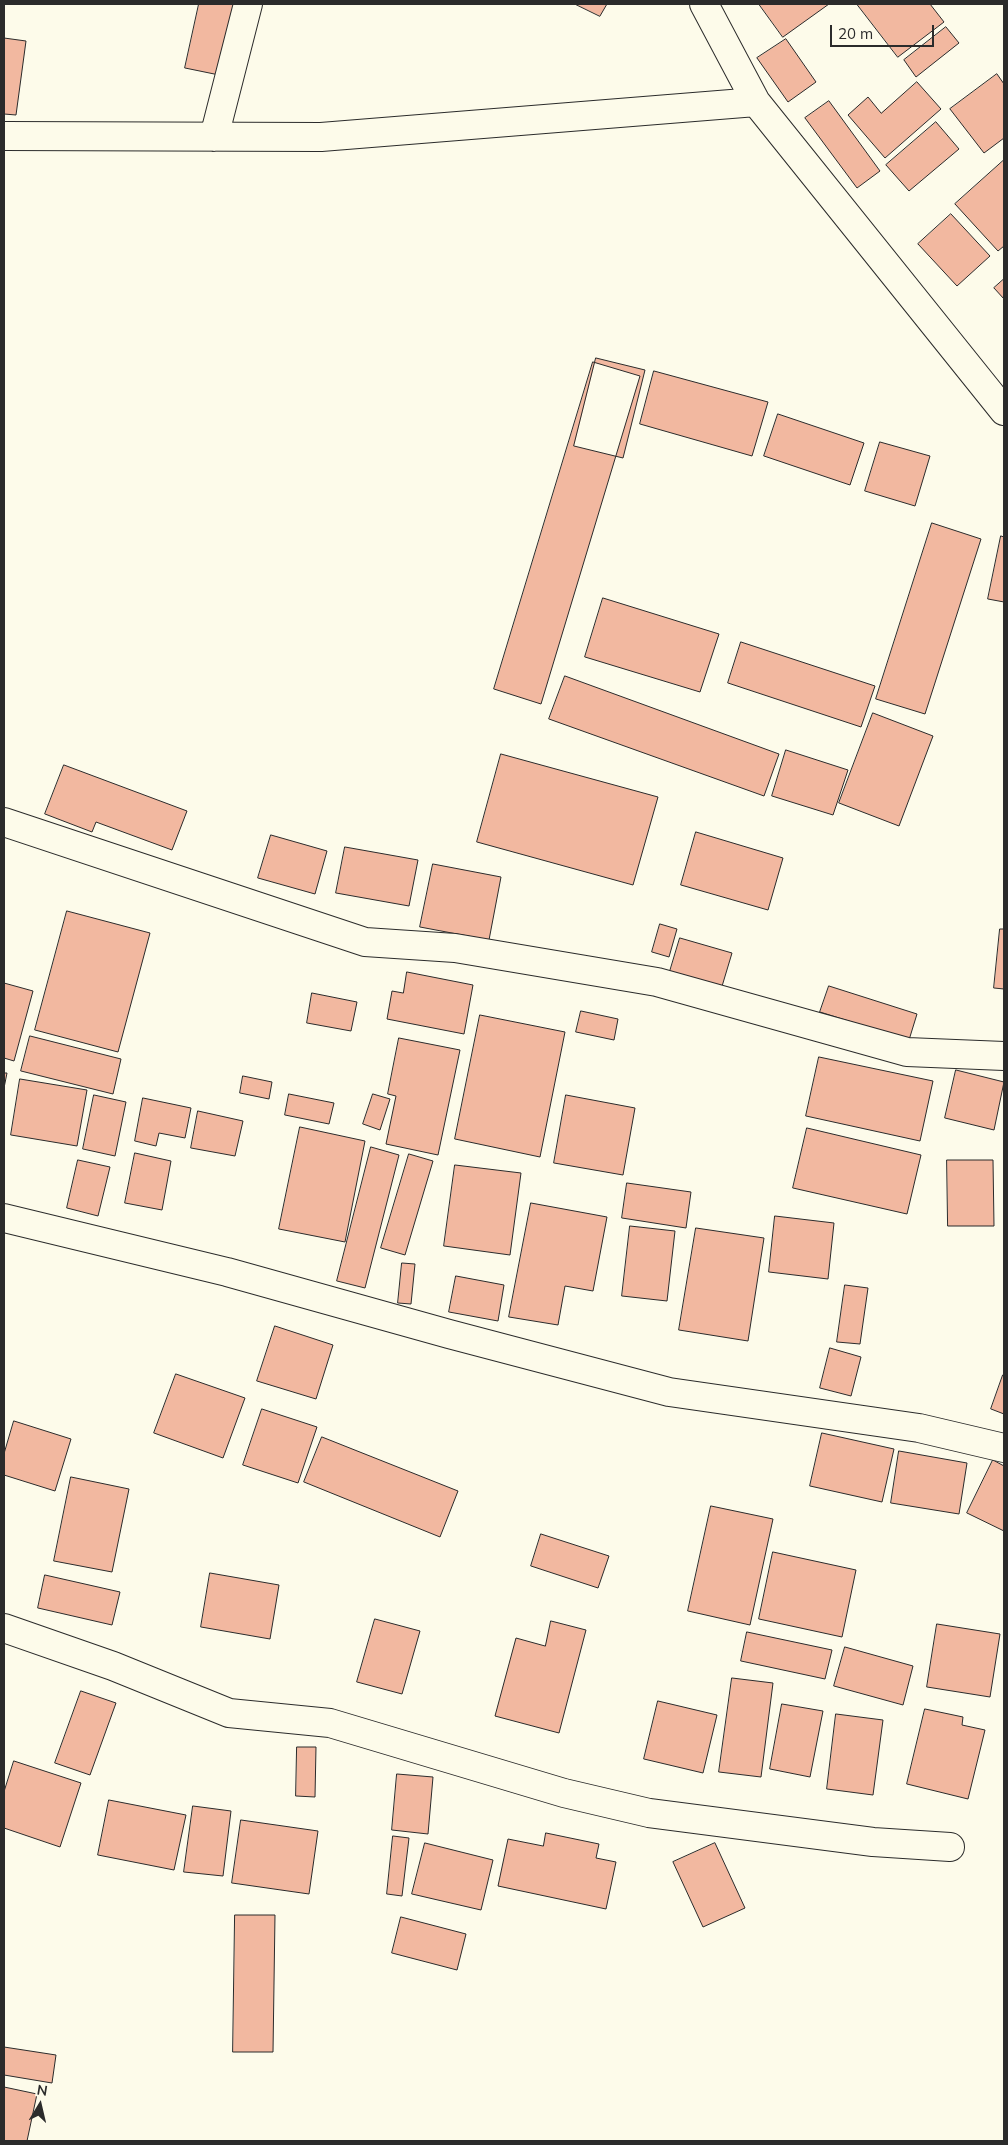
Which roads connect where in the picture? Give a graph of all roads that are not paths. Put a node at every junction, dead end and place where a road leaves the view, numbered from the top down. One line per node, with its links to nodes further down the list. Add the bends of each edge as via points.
1 (248, 4): 5 (street)
2 (704, 4): 3 (street)
3 (756, 102): 5 (street, via 321,137); 6 (street)
4 (4, 136): 5 (street)
5 (214, 137)
6 (1004, 411)
7 (4, 822): 8 (street, via 366,942 455,948 657,982 907,1052)
8 (1004, 1056)
9 (4, 1218): 10 (street, via 227,1272 669,1392 919,1428)
10 (1004, 1448)
11 (4, 1628): 12 (street, via 112,1666 229,1713 330,1723 564,1793 659,1814 854,1840)
12 (950, 1846)

